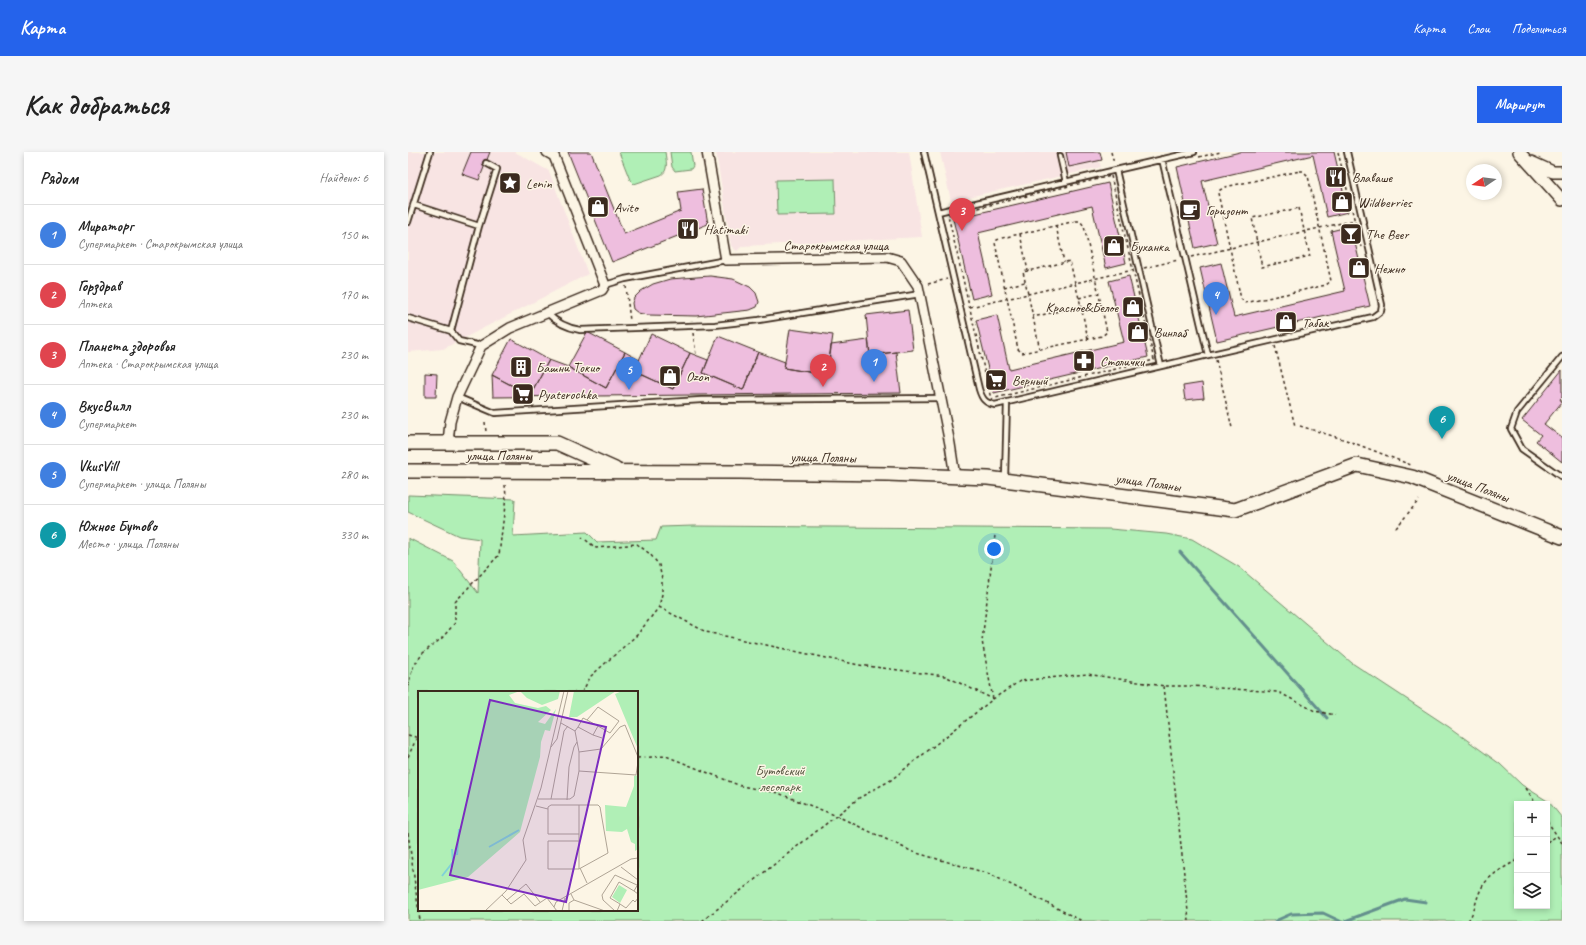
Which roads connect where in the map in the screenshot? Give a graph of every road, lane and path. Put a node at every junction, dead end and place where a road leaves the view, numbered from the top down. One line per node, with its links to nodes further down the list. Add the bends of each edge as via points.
1 (430, 152): 20 (lane)
2 (547, 152): 45 (street, via 554,156)
3 (708, 152): 34 (street)
4 (924, 152): 21 (lane)
5 (1111, 152): 16 (path)
6 (1194, 152): 13 (lane)
7 (1221, 152): 12 (path)
8 (1338, 152): 31 (path)
9 (1346, 152): 61 (lane, via 1382,305 1381,311 1373,317)
10 (1519, 152): 14 (street)
11 (1060, 156): 18 (lane)
12 (1199, 157)
13 (1162, 159): 16 (lane); 33 (lane)
14 (1527, 161): 17 (street, via 1553,172); 19 (street)
15 (486, 163): 24 (lane, via 497,169)
16 (1116, 170): 18 (lane); 37 (lane)
17 (1562, 172)
18 (1066, 182): 21 (lane)
19 (1562, 200)
20 (414, 205): 23 (lane); 24 (lane)
21 (938, 212): 39 (lane)
22 (1350, 221): 26 (path)
23 (408, 222)
24 (480, 226): 59 (lane)
25 (1056, 226): 28 (path); 35 (path); 40 (path, via 1076,221 1083,223)
26 (1320, 228): 27 (path); 30 (path, via 1331,278 1329,284 1248,303 1241,299); 30 (path, via 1306,173 1300,171 1270,177 1220,190 1218,197)
27 (1305, 232): 29 (path); 29 (path, via 1299,208 1252,218); 29 (path, via 1310,256 1262,267)
28 (1020, 234): 38 (path); 46 (path, via 997,240 995,244)
29 (1257, 242): 30 (path)
30 (1230, 248): 33 (path)
31 (1361, 250)
32 (1191, 256): 36 (path)
33 (1185, 258): 37 (path); 66 (lane)
34 (726, 260): 41 (lane); 48 (street, Старокрымская улица, via 887,257 901,261 916,282)
35 (1064, 262): 38 (path); 44 (path, via 1070,261)
36 (1193, 264)
37 (1138, 269): 40 (path); 68 (lane)
38 (1028, 271): 42 (path, via 1023,272)
39 (953, 278): 43 (path); 72 (lane, via 981,397 989,404)
40 (1096, 278): 44 (path); 47 (path)
41 (625, 279): 45 (lane); 58 (path)
42 (1025, 282): 46 (path); 49 (path)
43 (933, 283)
44 (1075, 283): 49 (path); 50 (path)
45 (605, 285): 54 (street, via 602,290)
46 (1004, 287): 51 (path)
47 (1100, 293): 50 (path); 60 (path, via 1107,332 1102,336)
48 (920, 294): 57 (lane, via 759,320); 70 (street, Старокрымская улица)
49 (1028, 294): 51 (path); 55 (path)
50 (1078, 298): 53 (path)
51 (1006, 299): 52 (path); 63 (path, via 1019,351 1024,353)
52 (973, 306)
53 (1081, 306): 55 (path); 60 (path)
54 (546, 313): 58 (lane, via 570,328 580,330); 62 (street, via 510,328)
55 (1033, 317): 63 (path)
56 (408, 318): 59 (lane)
57 (692, 326): 58 (lane); 65 (path)
58 (631, 327)
59 (451, 331): 62 (lane, via 459,341)
60 (1088, 339): 63 (path)
61 (1274, 340): 64 (lane); 73 (path)
62 (481, 346): 69 (street)
63 (1040, 350)
64 (1214, 354): 66 (lane); 75 (path)
65 (696, 355)
66 (1208, 355): 68 (lane)
67 (1562, 357): 82 (lane, via 1518,412 1511,429 1522,449)
68 (1161, 366): 72 (lane)
69 (457, 397): 70 (lane, via 495,413 700,400); 77 (street, via 450,422)
70 (941, 398): 81 (street, Старокрымская улица)
71 (992, 399): 71 (path, via 948,215 1110,176 1154,360)
72 (1007, 402): 83 (lane)
73 (1295, 426)
74 (1300, 426): 78 (path, via 1346,440)
75 (1232, 428)
76 (408, 443): 77 (main road, улица Поляны)
77 (448, 443): 80 (main road, улица Поляны, via 557,443)
78 (1414, 466)
79 (408, 471): 80 (main road, улица Поляны)
80 (619, 471): 81 (main road, улица Поляны)
81 (955, 477): 83 (main road, улица Поляны)
82 (1562, 477)
83 (1005, 480): 89 (main road, улица Поляны, via 1235,510 1357,465 1412,477)
84 (505, 485): 91 (path, via 506,497 499,555 455,602 455,623 413,667)
85 (1419, 500): 86 (path)
86 (1396, 528)
87 (995, 535): 94 (path, via 982,641)
88 (582, 537): 90 (path, via 596,548 636,544 650,554 659,565 662,579)
89 (1562, 537)
90 (659, 607): 93 (path, via 637,635 590,676); 94 (path, via 706,632 859,665 945,676)
91 (408, 686)
92 (1164, 686): 94 (path, via 1087,674 1020,681); 95 (path, via 1278,692 1315,711); 114 (path)
93 (582, 691)
94 (993, 699): 102 (path, via 891,780 859,798)
95 (1335, 715)
96 (408, 735): 97 (path)
97 (418, 738): 98 (path)
98 (408, 757)
99 (638, 758): 102 (path, via 666,756 741,786 778,793)
100 (1526, 788): 101 (path)
101 (1534, 801)
102 (837, 816): 112 (path); 113 (path, via 913,852 990,874)
103 (1550, 826): 105 (path)
104 (408, 833): 109 (path)
105 (1557, 836): 106 (path); 107 (path)
106 (1550, 840)
107 (1562, 843)
108 (1514, 862): 115 (path, via 1493,874 1481,889 1474,912)
109 (418, 906)
110 (419, 911): 111 (path)
111 (420, 921)
112 (702, 921)
113 (1082, 921)
114 (1189, 921)
115 (1468, 921)

